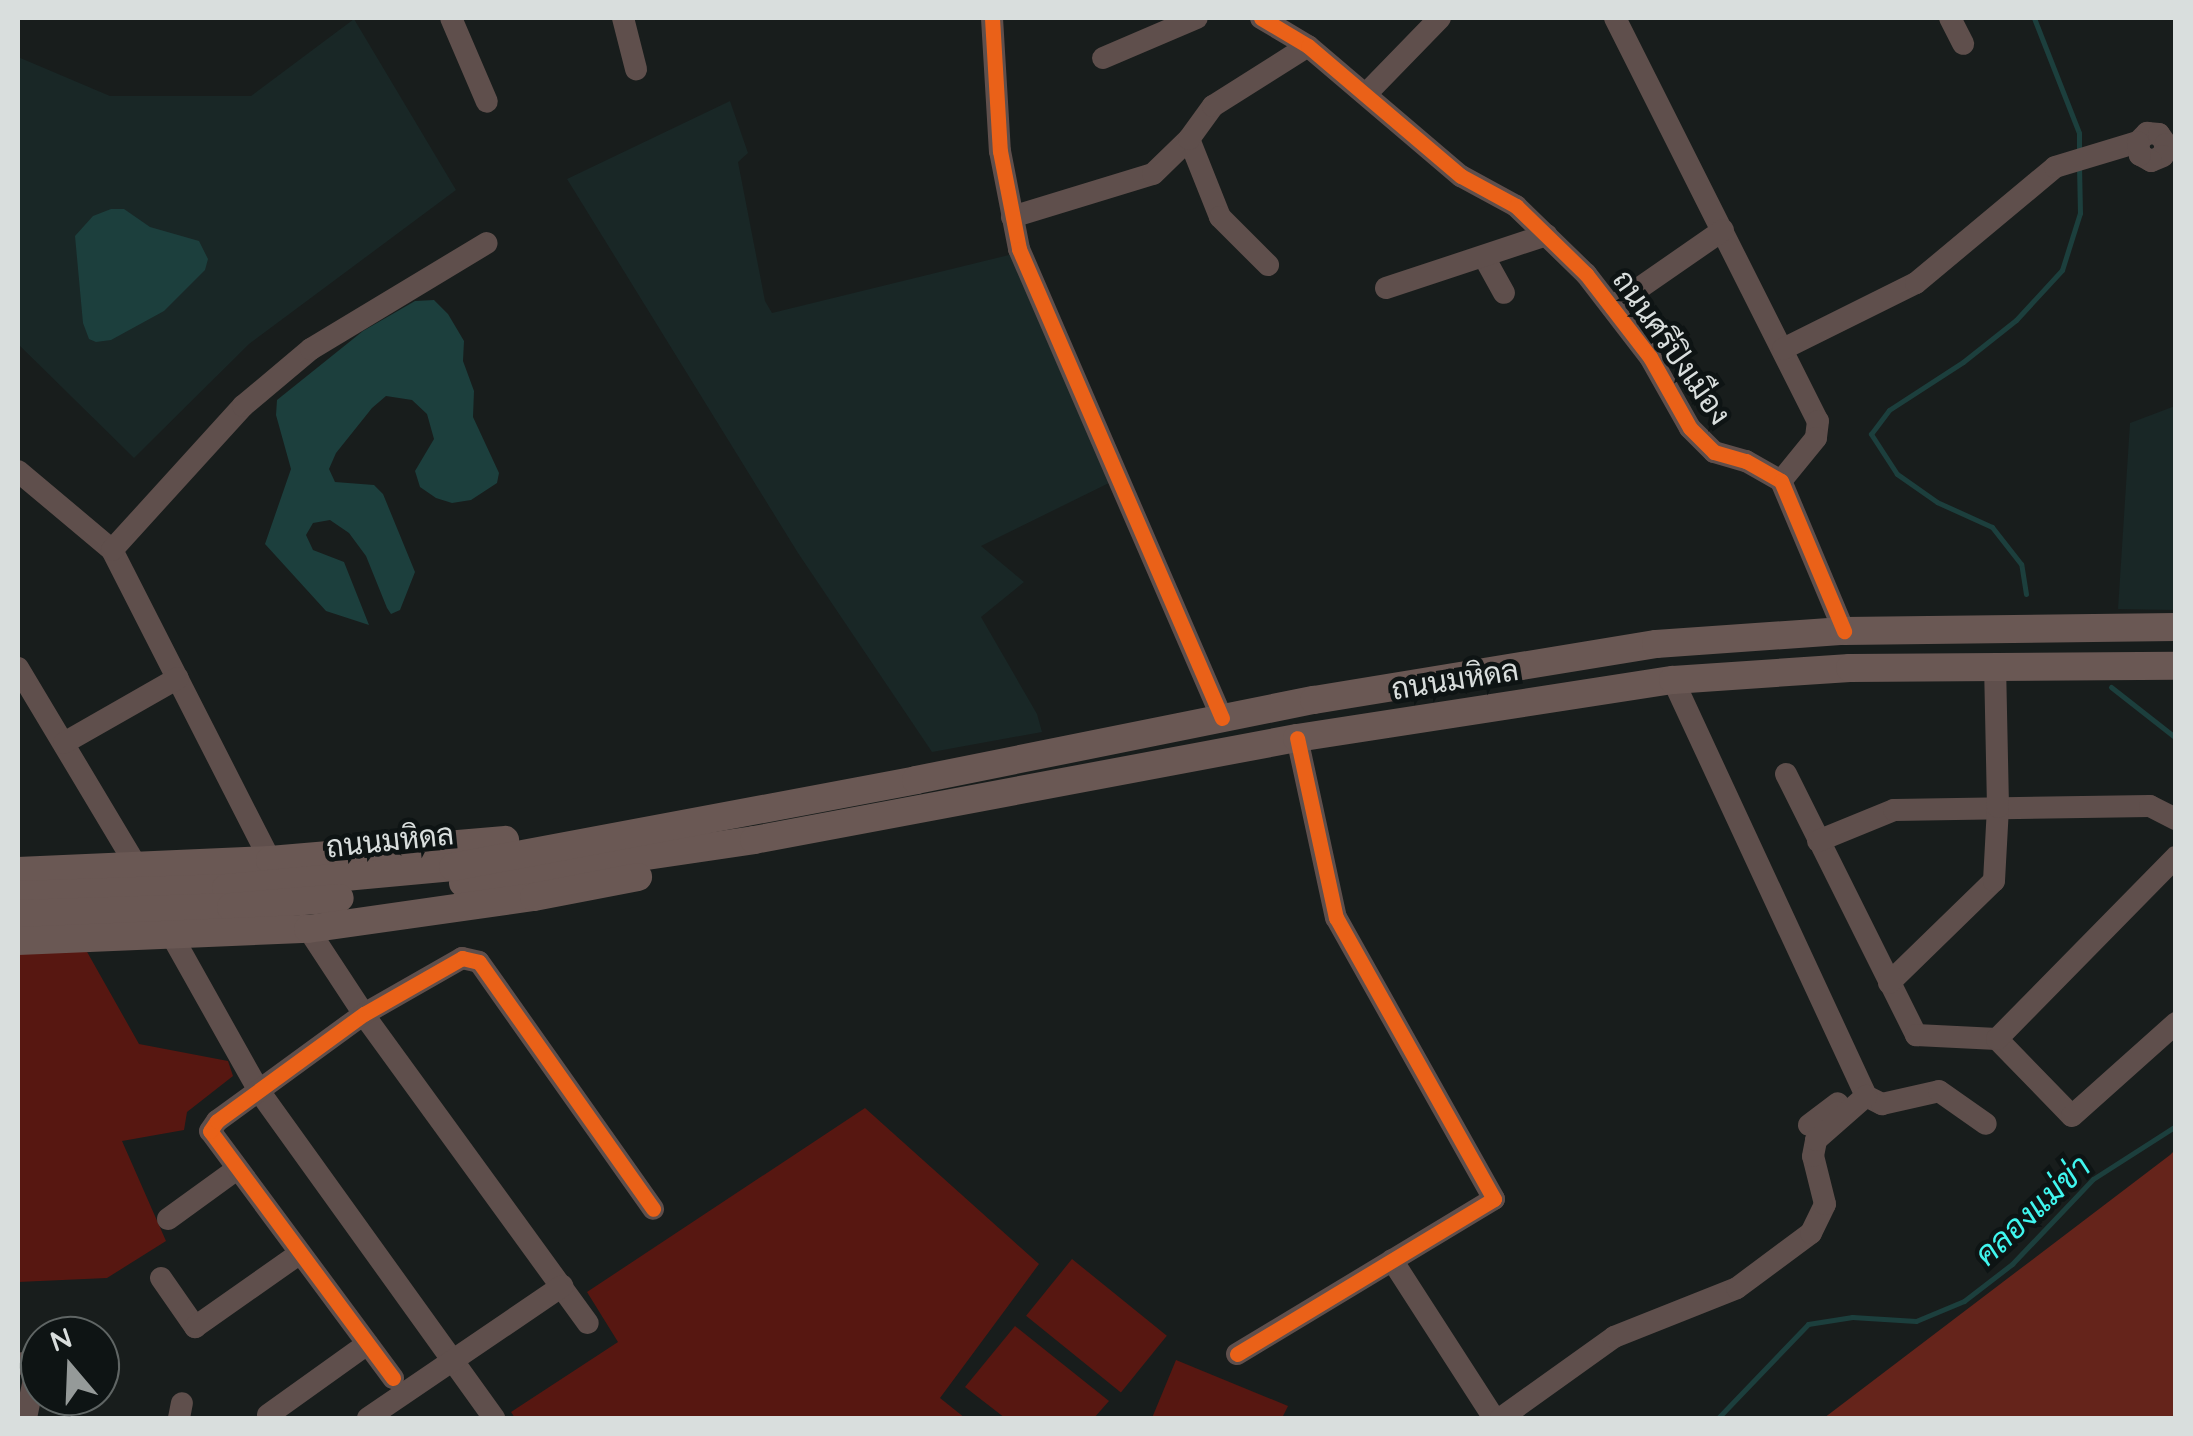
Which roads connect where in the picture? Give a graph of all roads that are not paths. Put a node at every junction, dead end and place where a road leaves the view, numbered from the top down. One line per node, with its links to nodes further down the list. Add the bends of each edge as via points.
1 (451, 18): 14 (street)
2 (623, 18): 12 (street)
3 (992, 18): 17 (street, via 1000,151)
4 (1197, 18): 11 (street)
5 (1261, 18): 10 (street, ถนนศรีปิงเมือง)
6 (1440, 18): 13 (street)
7 (1616, 18): 18 (street)
8 (1950, 18): 9 (street)
9 (1963, 44)
10 (1308, 46): 13 (street, ถนนศรีปิงเมือง); 15 (street, via 1213,106)
11 (1102, 58)
12 (636, 69)
13 (1366, 94): 19 (street, ถนนศรีปิงเมือง, via 1431,153 1516,206)
14 (487, 102)
15 (1190, 139): 17 (street, via 1152,174); 22 (street, via 1220,217)
16 (2171, 141): 26 (street, via 2147,134 2064,164 1916,283)
17 (1012, 217): 37 (street, via 1019,249)
18 (1723, 230): 25 (street); 26 (street)
19 (1546, 235): 21 (street); 25 (street, ถนนศรีปิงเมือง)
20 (487, 243): 29 (street, via 311,349 244,406)
21 (1484, 256): 23 (street); 24 (street)
22 (1268, 264)
23 (1386, 288)
24 (1504, 293)
25 (1612, 307): 28 (street, ถนนศรีปิงเมือง, via 1690,428 1714,452)
26 (1783, 349): 28 (street, via 1818,421 1816,438)
27 (18, 470): 29 (street)
28 (1781, 481): 31 (street)
29 (112, 550): 35 (street)
30 (2176, 627): 31 (main road, ถนนมหิดล)
31 (1844, 631): 37 (main road, ถนนมหิดล, via 1656,644)
32 (2176, 666): 33 (main road, ถนนมหิดล)
33 (1995, 667): 36 (main road, ถนนมหิดล); 41 (street)
34 (18, 668): 39 (street)
35 (178, 678): 39 (street); 47 (street)
36 (1672, 680): 38 (main road, ถนนมหิดล); 60 (street)
37 (1222, 718): 42 (main road, ถนนมหิดล)
38 (1297, 738): 44 (main road, ถนนมหิดล); 68 (street, via 1336,918 1494,1199)
39 (64, 743): 48 (street)
40 (1786, 774): 45 (street)
41 (1998, 807): 43 (street, via 2150,806); 45 (street, via 1894,810); 56 (street, via 1994,881)
42 (764, 809): 47 (main road, ถนนมหิดล, via 489,843); 50 (main road, ถนนมหิดล)
43 (2176, 819)
44 (754, 840): 50 (main road, ถนนมหิดล); 53 (main road, ถนนมหิดล, via 635,878)
45 (1818, 841): 56 (street)
46 (2176, 857): 59 (street)
47 (270, 860): 48 (main road, ถนนมหิดล)
48 (137, 867): 49 (main road, ถนนมหิดล)
49 (18, 871)
50 (454, 875): 51 (main road, ถนนมหิดล); 52 (main road, ถนนมหิดล, via 231,907)
51 (18, 894)
52 (18, 914)
53 (308, 929): 54 (main road, ถนนมหิดล); 57 (street)
54 (172, 936): 55 (main road, ถนนมหิดล); 61 (street)
55 (18, 941)
56 (1890, 983): 59 (street, via 1916,1035)
57 (364, 1014): 61 (street); 65 (street, via 462,958 479,962); 70 (street)
58 (2176, 1023): 59 (street, via 2072,1116)
59 (1997, 1039)
60 (1863, 1090): 62 (street); 63 (street, via 1882,1104 1939,1091); 81 (street, via 1816,1140 1813,1156 1826,1204 1811,1234 1738,1288 1614,1338)
61 (259, 1091): 64 (street, via 211,1127); 74 (street)
62 (1809, 1124)
63 (1986, 1124)
64 (237, 1169): 66 (street); 67 (street)
65 (653, 1208)
66 (168, 1219)
67 (299, 1254): 69 (street, via 194,1327); 72 (street)
68 (1392, 1260): 73 (street); 81 (street)
69 (161, 1278)
70 (562, 1286): 71 (street); 74 (street)
71 (588, 1323)
72 (366, 1344): 76 (street); 77 (street)
73 (1237, 1354)
74 (453, 1360): 79 (street); 80 (street)
75 (18, 1364): 78 (street, via 38,1360)
76 (393, 1378)
77 (268, 1415)
78 (26, 1418)
79 (368, 1418)
80 (494, 1418)
81 (1498, 1418)

